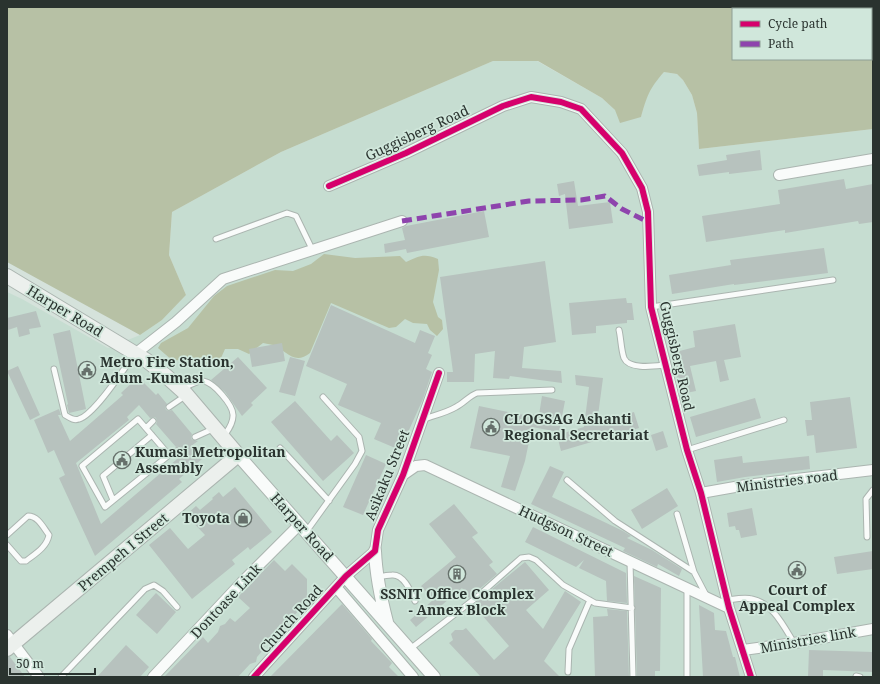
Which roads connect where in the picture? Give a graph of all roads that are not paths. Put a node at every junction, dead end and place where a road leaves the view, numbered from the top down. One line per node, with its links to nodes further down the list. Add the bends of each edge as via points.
1 (873, 160): 2 (street)
2 (779, 175)
3 (329, 186): 9 (street, Guggisberg Road, via 406,153 503,106 531,96 581,109 622,153 642,188 648,212)
4 (402, 221): 6 (street)
5 (216, 239): 6 (lane, via 287,213 296,216)
6 (312, 249): 11 (street, via 223,279 176,322)
7 (7, 276): 11 (main road, Harper Road)
8 (833, 280): 9 (lane)
9 (651, 307): 12 (street, Guggisberg Road)
10 (619, 330): 12 (lane, via 624,359 630,364)
11 (135, 354): 13 (lane, via 94,408 80,419 72,419 65,414); 16 (main road, Harper Road)
12 (666, 365): 28 (street, Guggisberg Road)
13 (54, 369)
14 (439, 373): 19 (street, Asikaku Street)
15 (552, 390): 19 (lane, via 477,393 458,407)
16 (184, 392): 18 (lane); 23 (main road, Harper Road); 23 (lane, via 200,380 214,386 232,408 234,415 232,423)
17 (323, 397): 37 (lane, via 359,437 362,451)
18 (170, 407)
19 (422, 419): 32 (street, Asikaku Street)
20 (784, 420): 28 (lane)
21 (153, 421): 22 (lane)
22 (146, 428): 24 (lane); 36 (lane, via 138,419 82,466 105,507)
23 (220, 432): 25 (lane); 30 (main road, Harper Road)
24 (152, 435): 29 (lane); 36 (lane, via 104,476)
25 (195, 437)
26 (280, 448): 37 (lane)
27 (179, 450): 29 (lane)
28 (687, 450): 35 (street, Guggisberg Road)
29 (169, 455): 36 (lane)
30 (238, 455): 39 (street, Harper Road); 58 (main road, Prempeh I Street)
31 (873, 470): 35 (street, Ministries road)
32 (403, 474): 43 (street, Asikaku Street, via 378,530); 44 (street, Hudgson Street, via 416,466 425,465)
33 (567, 480): 45 (lane, via 615,521)
34 (873, 490): 41 (lane, via 866,499)
35 (701, 493): 53 (street, Guggisberg Road)
36 (114, 500)
37 (329, 501): 39 (lane)
38 (677, 514): 45 (lane)
39 (302, 529): 46 (street, Harper Road); 65 (street, Dontoase Link, via 243,581)
40 (7, 535): 42 (lane, via 28,516 36,518 49,535 46,545 26,562 21,561)
41 (867, 537)
42 (7, 545)
43 (375, 551): 46 (street); 47 (street)
44 (630, 561): 49 (street, Hudgson Street); 55 (lane)
45 (694, 572): 50 (lane)
46 (346, 576): 48 (street, Church Road); 56 (street, Harper Road)
47 (378, 577): 52 (lane, via 394,574 400,577 407,584); 56 (street)
48 (336, 587): 66 (street, Church Road); 67 (street)
49 (687, 589): 50 (street, Hudgson Street); 70 (lane)
50 (707, 598): 53 (street, Hudgson Street)
51 (590, 600): 55 (lane, via 595,603); 60 (lane, via 563,585 536,560 521,558); 62 (lane, via 569,649)
52 (415, 601)
53 (728, 604): 59 (lane, via 752,598 763,604 775,614); 61 (street, Guggisberg Road)
54 (177, 607): 64 (lane, via 154,585 145,589)
55 (632, 608): 69 (lane)
56 (388, 624): 60 (street, Harper Road)
57 (873, 629): 59 (street, Ministries link)
58 (9, 643): 63 (street)
59 (794, 643): 61 (street, Ministries link)
60 (410, 649): 68 (street, Harper Road)
61 (743, 650): 71 (street, Guggisberg Road)
62 (568, 672)
63 (39, 677)
64 (61, 677)
65 (153, 677)
66 (254, 677)
67 (413, 677)
68 (434, 677)
69 (633, 677)
70 (687, 677)
71 (751, 677)

